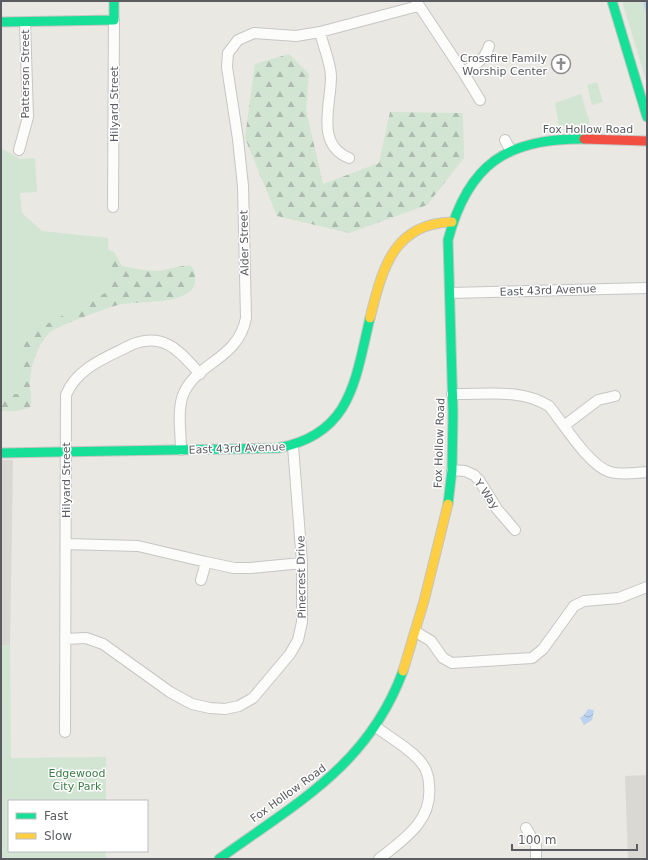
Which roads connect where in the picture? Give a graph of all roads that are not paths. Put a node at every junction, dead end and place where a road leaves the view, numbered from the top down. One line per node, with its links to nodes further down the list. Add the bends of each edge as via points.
1 (114, 1): 4 (main road, Hilyard Street)
2 (612, 1): 11 (main road)
3 (417, 3): 7 (street); 9 (street)
4 (114, 20): 6 (main road); 17 (street, Hilyard Street)
5 (1, 22): 6 (main road)
6 (25, 22): 14 (street, Patterson Street, via 28,117)
7 (320, 32): 16 (street, via 331,77 327,111 329,138 337,152); 21 (street, Alder Street, via 288,37 254,33 238,40 226,60 243,186 246,318 243,331 235,345)
8 (488, 46): 9 (street, via 483,60)
9 (463, 72): 10 (street)
10 (480, 100)
11 (647, 117)
12 (505, 140): 15 (street)
13 (647, 141): 15 (main road, Fox Hollow Road, via 542,141)
14 (19, 150)
15 (511, 150): 18 (main road, Fox Hollow Road, via 481,173 467,188)
16 (349, 158)
17 (114, 207)
18 (452, 222): 20 (main road, Fox Hollow Road, via 448,240); 25 (main road, East 43rd Avenue, via 432,223 412,231 399,242 387,259 381,275 348,400 326,429 311,439)
19 (647, 288): 20 (street, East 43rd Avenue)
20 (450, 293): 22 (main road, Fox Hollow Road)
21 (200, 374): 26 (street, Alder Street, via 189,384 181,402); 27 (street, Hilyard Street, via 173,347 152,340 133,344 86,369 70,386 66,395)
22 (452, 394): 24 (street, via 529,396 550,406); 29 (main road, Fox Hollow Road)
23 (615, 396): 24 (street, via 598,400)
24 (565, 425): 30 (street, via 590,458 609,472)
25 (293, 446): 26 (main road, East 43rd Avenue); 34 (street, Pinecrest Drive)
26 (181, 450): 27 (main road, East 43rd Avenue)
27 (66, 452): 28 (main road, East 43rd Avenue); 32 (street, Hilyard Street)
28 (1, 453)
29 (452, 470): 31 (street, Y Way, via 474,475); 37 (main road, Fox Hollow Road, via 441,537)
30 (647, 472)
31 (515, 530)
32 (66, 544): 33 (street, via 138,546); 38 (street, Hilyard Street)
33 (206, 562): 34 (street, via 234,568); 35 (street)
34 (302, 563): 38 (street, Pinecrest Drive, via 302,622 298,640 263,688 239,706 210,708 192,704 170,692 103,644 86,638)
35 (201, 580)
36 (647, 587): 37 (street, via 618,598 578,603 570,609 540,653 526,659 452,663 443,658 431,641)
37 (416, 632): 39 (main road, Fox Hollow Road, via 396,686)
38 (65, 639): 40 (street, Hilyard Street)
39 (376, 727): 42 (main road, Fox Hollow Road, via 329,779); 43 (street, via 423,765 429,778 430,796 426,812 416,829)
40 (65, 732)
41 (526, 828): 44 (street, via 536,845)
42 (219, 859)
43 (379, 859)
44 (536, 859)

